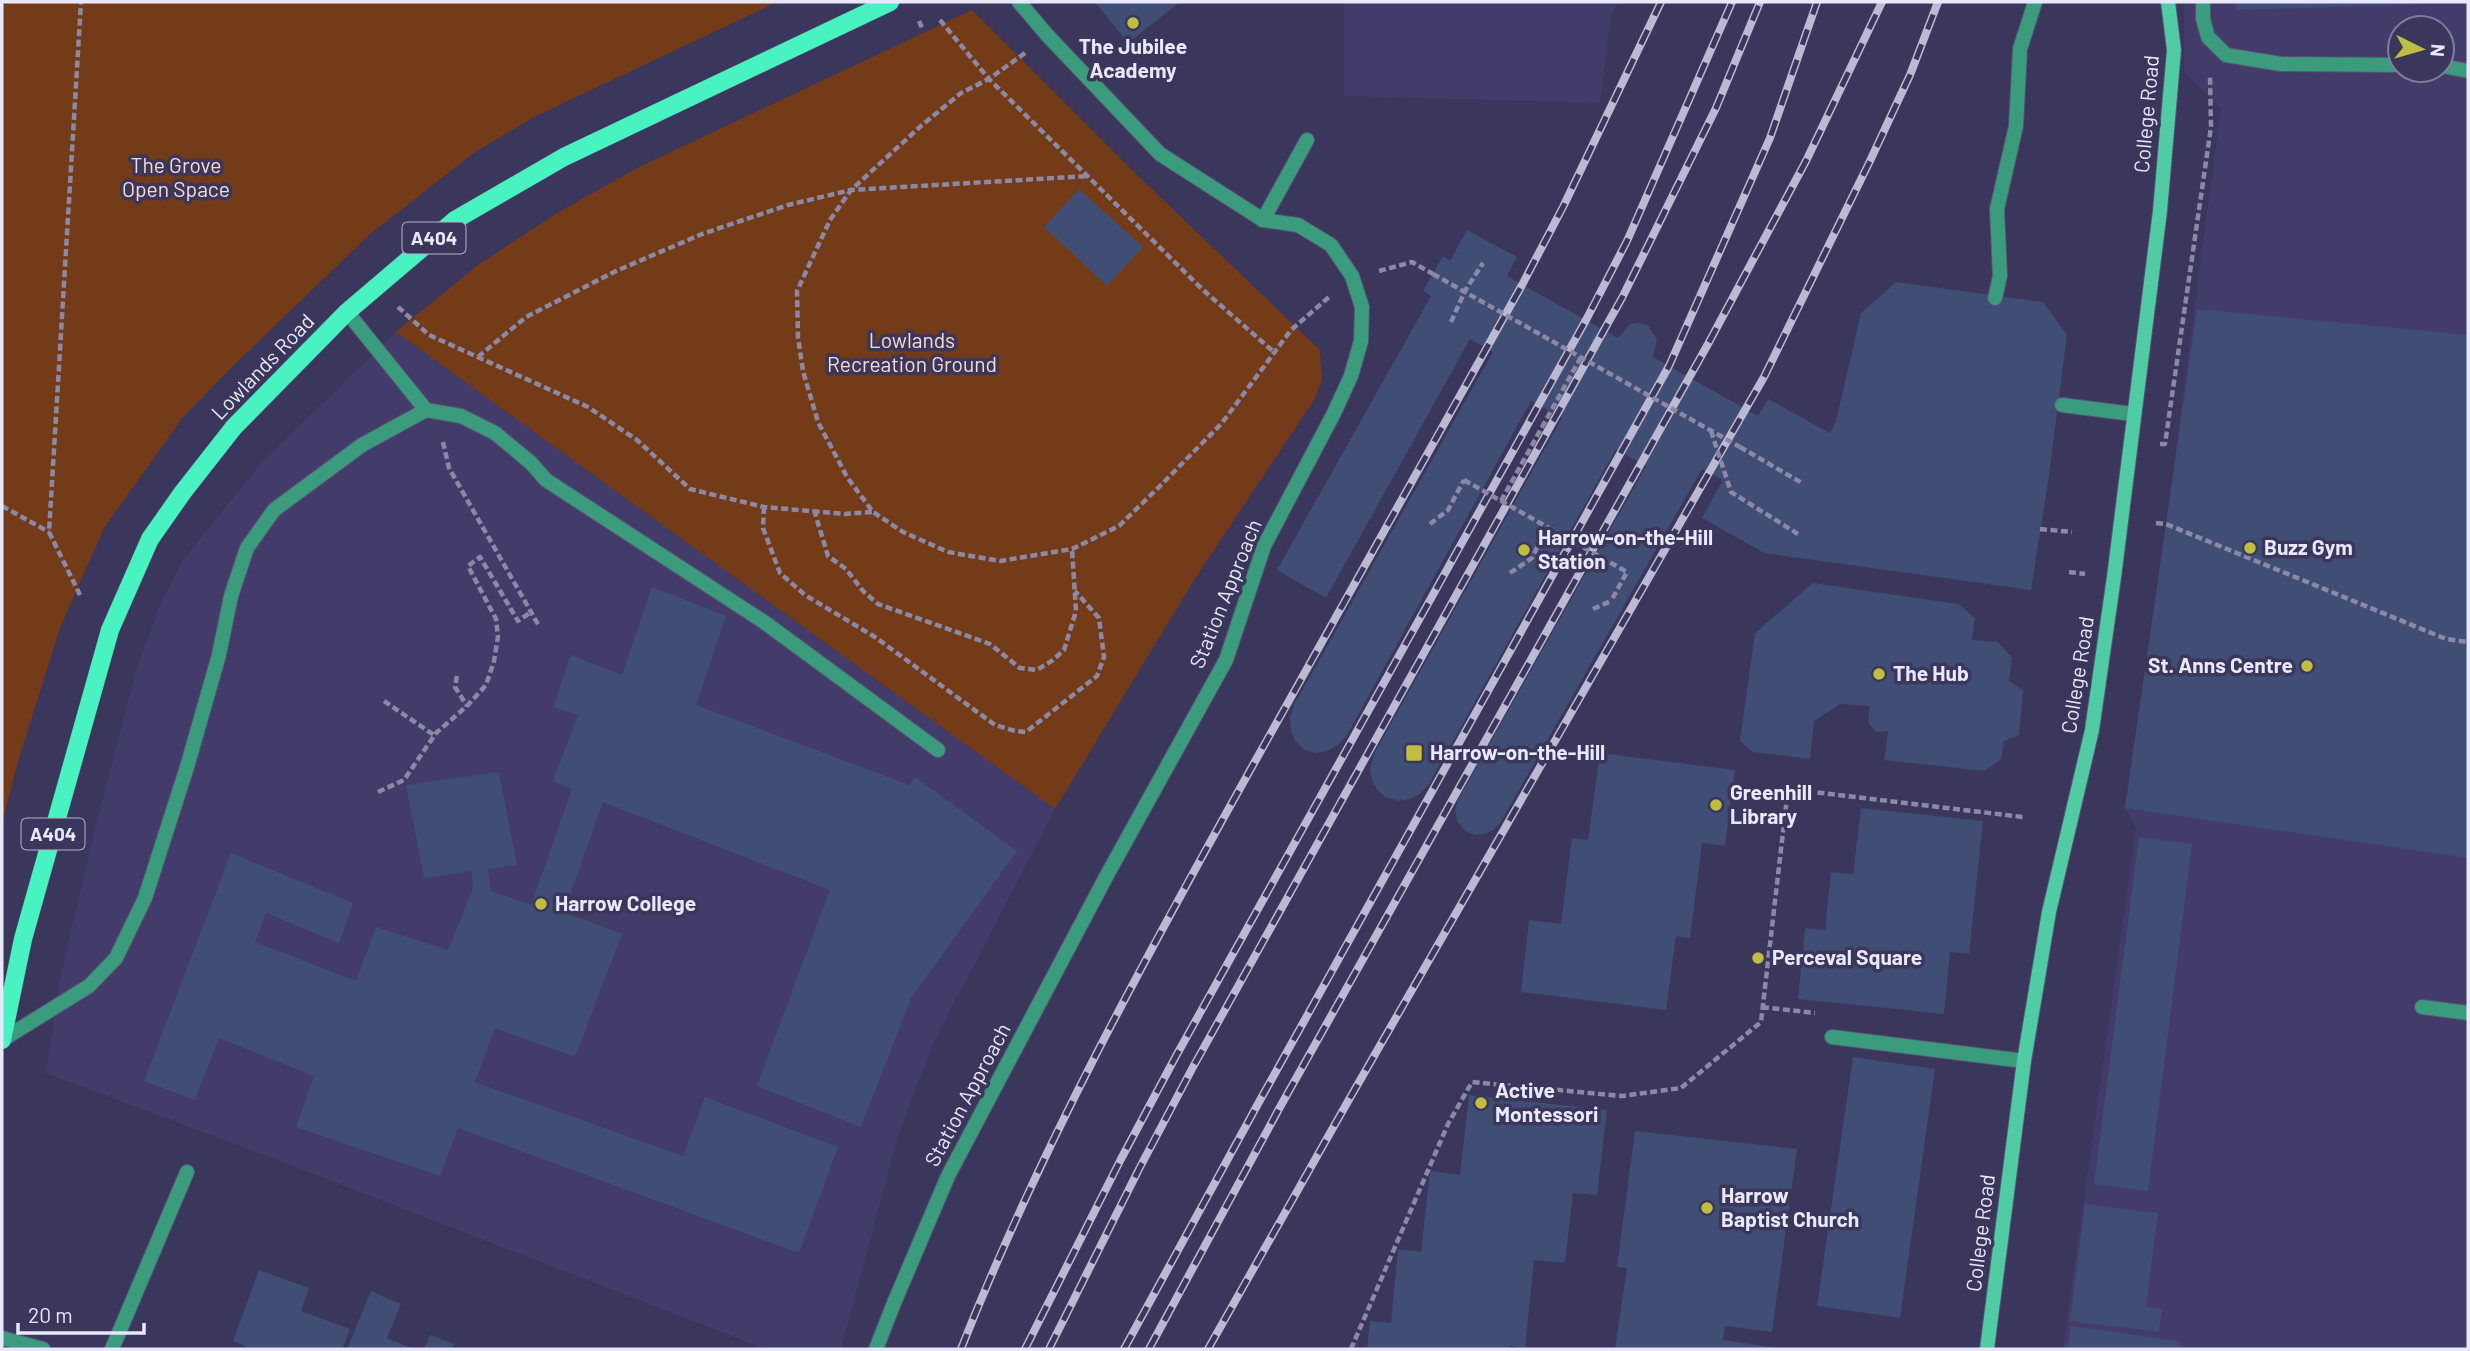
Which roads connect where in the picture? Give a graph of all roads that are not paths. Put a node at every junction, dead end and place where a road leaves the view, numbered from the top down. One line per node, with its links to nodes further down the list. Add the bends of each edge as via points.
1 (890, 2): 10 (main road, Lowlands Road / A404, via 564,158 455,220)
2 (1019, 2): 8 (street, Station Approach, via 1160,154)
3 (2035, 2): 9 (street, via 2020,49 2016,126 1997,209 2000,276)
4 (2168, 2): 13 (main road, College Road, via 2173,63 2160,211)
5 (2203, 2): 6 (street, via 2208,37 2226,55 2281,64)
6 (2386, 65)
7 (1307, 140): 8 (street)
8 (1263, 220): 24 (street, Station Approach, via 1298,225 1331,245 1352,276 1362,307 1361,341 1351,376 1264,546 1226,660 948,1176)
9 (1995, 298)
10 (348, 312): 12 (street); 18 (main road, Lowlands Road / A404, via 234,427 150,539 110,630 23,939)
11 (2062, 405): 13 (street)
12 (426, 410): 14 (street, via 461,416 495,433 546,480 764,622); 18 (street, via 362,445 274,510 247,548 187,767 145,898 116,958 89,986)
13 (2133, 414): 19 (main road, College Road, via 2092,730 2049,912)
14 (938, 750)
15 (2422, 1007): 16 (street)
16 (2468, 1013)
17 (1832, 1037): 19 (street)
18 (2, 1040)
19 (2025, 1060): 25 (main road, College Road)
20 (187, 1172): 23 (street)
21 (2, 1338): 22 (street)
22 (43, 1349)
23 (112, 1349)
24 (876, 1349)
25 (1987, 1349)

